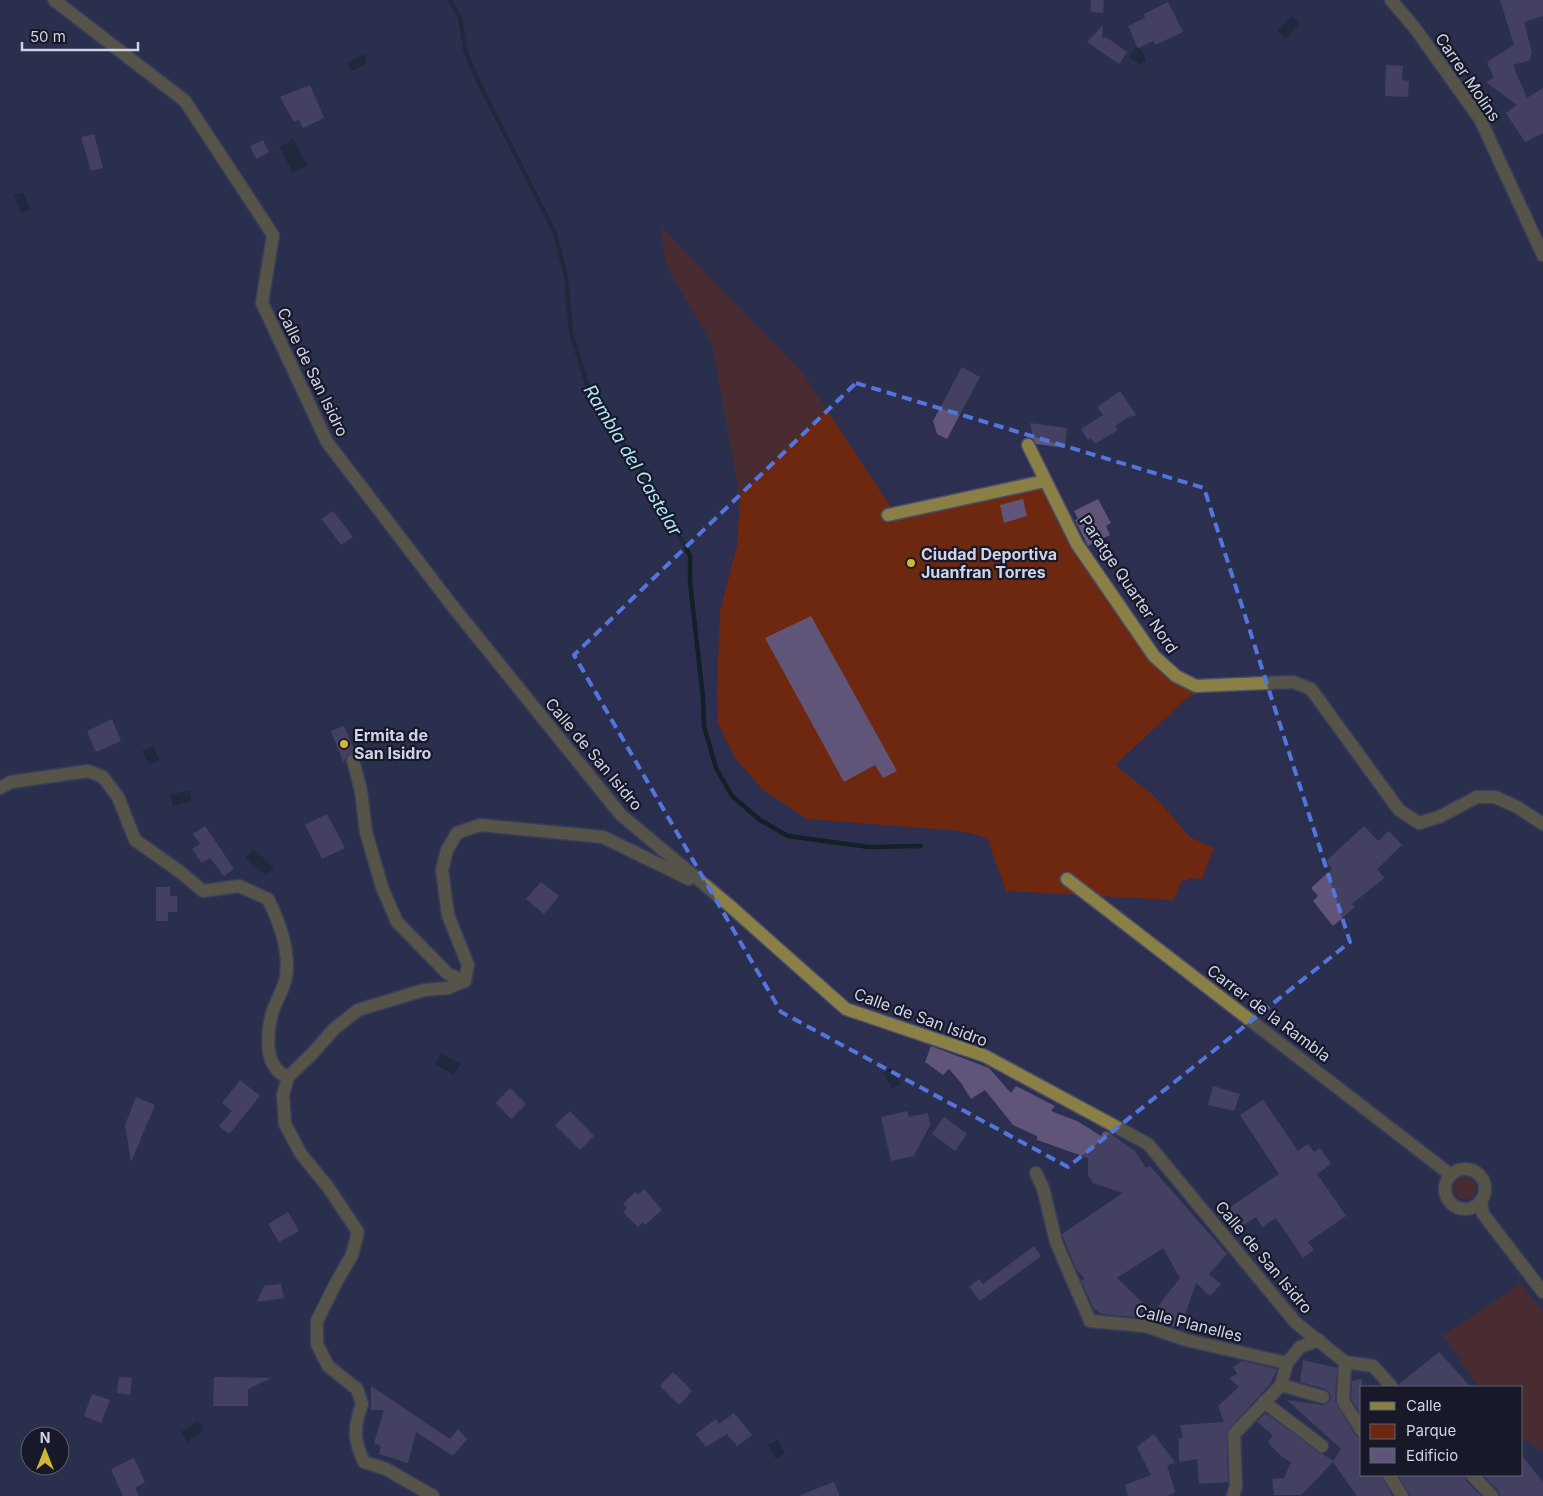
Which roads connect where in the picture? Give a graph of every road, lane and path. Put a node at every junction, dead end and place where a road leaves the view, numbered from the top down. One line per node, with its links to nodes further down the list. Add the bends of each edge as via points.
1 (54, 0): 11 (street, Calle de San Isidro, via 185,101 273,235 262,303 327,442 454,608 621,815)
2 (1391, 0): 3 (street, Carrer Molins, via 1480,119)
3 (1543, 255)
4 (1028, 446): 5 (street, Paratge Quarter Nord)
5 (1046, 481): 6 (street); 9 (street, Paratge Quarter Nord, via 1077,544 1154,656 1176,676 1196,686 1294,682 1311,689 1399,810 1419,823 1440,817 1477,797 1495,797)
6 (888, 514)
7 (353, 760): 12 (street, via 366,832 382,887 397,922 448,974)
8 (0, 788): 13 (street, via 31,778 88,771 103,777 118,797 135,840 203,891 239,886 268,899 285,948 286,976 272,1013 268,1044 272,1065 279,1074)
9 (1543, 824)
10 (1067, 879): 15 (street, Carrer de la Rambla)
11 (707, 888): 12 (street, via 603,837 480,825 458,833 447,850 442,870 448,915 468,965); 20 (street, Calle de San Isidro, via 846,1009 985,1056 1148,1144 1296,1323)
12 (465, 981): 13 (street, via 358,1010 334,1029)
13 (288, 1077): 31 (street, via 283,1096 285,1124 301,1154 358,1232 352,1255 317,1321 317,1344 328,1366 357,1389 362,1404 355,1423 358,1448 364,1462 386,1470)
14 (1036, 1173): 22 (street, Calle Planelles, via 1043,1188 1056,1242 1090,1321 1145,1326 1186,1340)
15 (1451, 1175): 16 (street, via 1469,1169 1480,1175 1485,1186); 17 (street, via 1445,1187 1448,1200)
16 (1481, 1200): 17 (street); 18 (street)
17 (1466, 1209): 18 (street)
18 (1482, 1214): 19 (street)
19 (1543, 1292)
20 (1319, 1340): 21 (street, Calle de San Isidro); 22 (street, via 1300,1347)
21 (1345, 1362): 24 (street, via 1373,1366); 27 (street, via 1343,1402)
22 (1286, 1363): 23 (street)
23 (1281, 1385): 25 (street); 26 (street)
24 (1391, 1386)
25 (1323, 1396)
26 (1264, 1402): 28 (street); 32 (street, via 1234,1434 1236,1486)
27 (1360, 1428)
28 (1322, 1446)
29 (1390, 1476): 33 (street)
30 (1473, 1476): 34 (street)
31 (433, 1496)
32 (1233, 1496)
33 (1402, 1496)
34 (1492, 1496)

